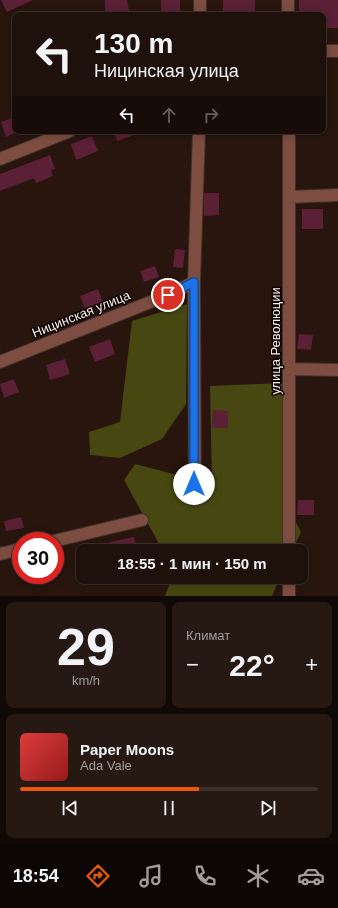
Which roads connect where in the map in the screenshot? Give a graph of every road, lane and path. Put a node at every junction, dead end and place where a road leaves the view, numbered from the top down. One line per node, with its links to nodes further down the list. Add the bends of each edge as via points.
1 (200, 0): 3 (street)
2 (288, 0): 4 (street)
3 (200, 12)
4 (288, 12)
5 (326, 51): 6 (street)
6 (338, 51)
7 (62, 134): 10 (street)
8 (199, 134): 13 (street)
9 (289, 134): 12 (street, улица Революции)
10 (0, 159)
11 (338, 195): 12 (street)
12 (289, 197): 15 (street, улица Революции)
13 (194, 282): 14 (street, Ницинская улица, via 168,295); 17 (street)
14 (0, 362)
15 (290, 369): 16 (street); 20 (street, улица Революции)
16 (338, 370)
17 (194, 500)
18 (142, 520): 19 (street)
19 (64, 539)
20 (289, 544)
21 (12, 551): 22 (street)
22 (0, 554)
23 (289, 584): 24 (street)
24 (289, 596)

